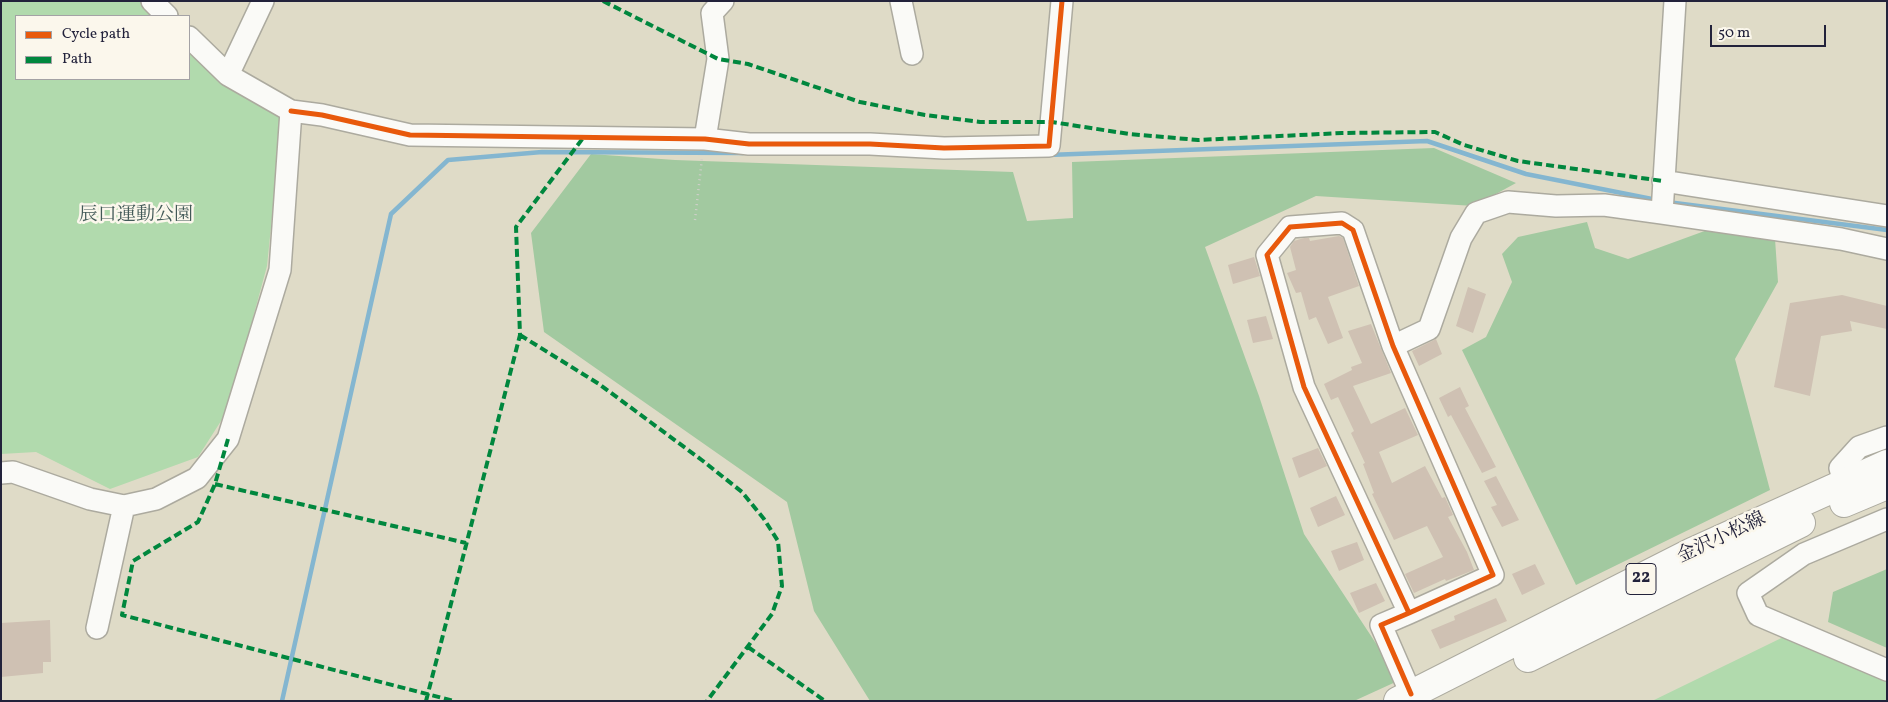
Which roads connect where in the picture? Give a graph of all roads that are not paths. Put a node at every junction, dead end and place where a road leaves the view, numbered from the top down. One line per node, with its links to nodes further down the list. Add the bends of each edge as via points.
1 (152, 1): 7 (street)
2 (263, 1): 10 (street)
3 (723, 1): 12 (street, via 712,13 718,60)
4 (901, 1): 9 (street)
5 (1062, 1): 12 (street, via 1049,146 944,148 749,144)
6 (1675, 1): 13 (street)
7 (166, 15)
8 (190, 38): 10 (street)
9 (912, 54)
10 (228, 75): 11 (street)
11 (291, 111): 12 (street, via 410,135); 22 (street, via 280,270 228,439 196,478 156,499)
12 (705, 139)
13 (1662, 199): 14 (street); 15 (street); 16 (street, via 1556,206 1508,202 1476,213 1461,238 1428,329)
14 (1887, 216)
15 (1887, 249)
16 (1392, 346): 26 (street, via 1493,575); 26 (street, via 1354,230 1342,223 1290,227 1267,255 1304,387)
17 (1887, 437): 20 (street, via 1859,447 1840,468)
18 (1887, 464): 20 (main road, 金沢小松線 / 22)
19 (1, 473): 22 (street, via 13,472 90,499)
20 (1844, 483): 29 (main road, 金沢小松線 / 22, via 1692,552)
21 (1887, 486): 24 (main road, 金沢小松線 / 22)
22 (124, 506): 27 (street)
23 (1887, 519): 25 (street)
24 (1790, 528): 25 (street); 30 (main road, 金沢小松線 / 22)
25 (1804, 554): 28 (street, via 1748,594 1758,615)
26 (1409, 613): 29 (street, via 1380,625)
27 (97, 628)
28 (1887, 670)
29 (1405, 697)
30 (1441, 701)

